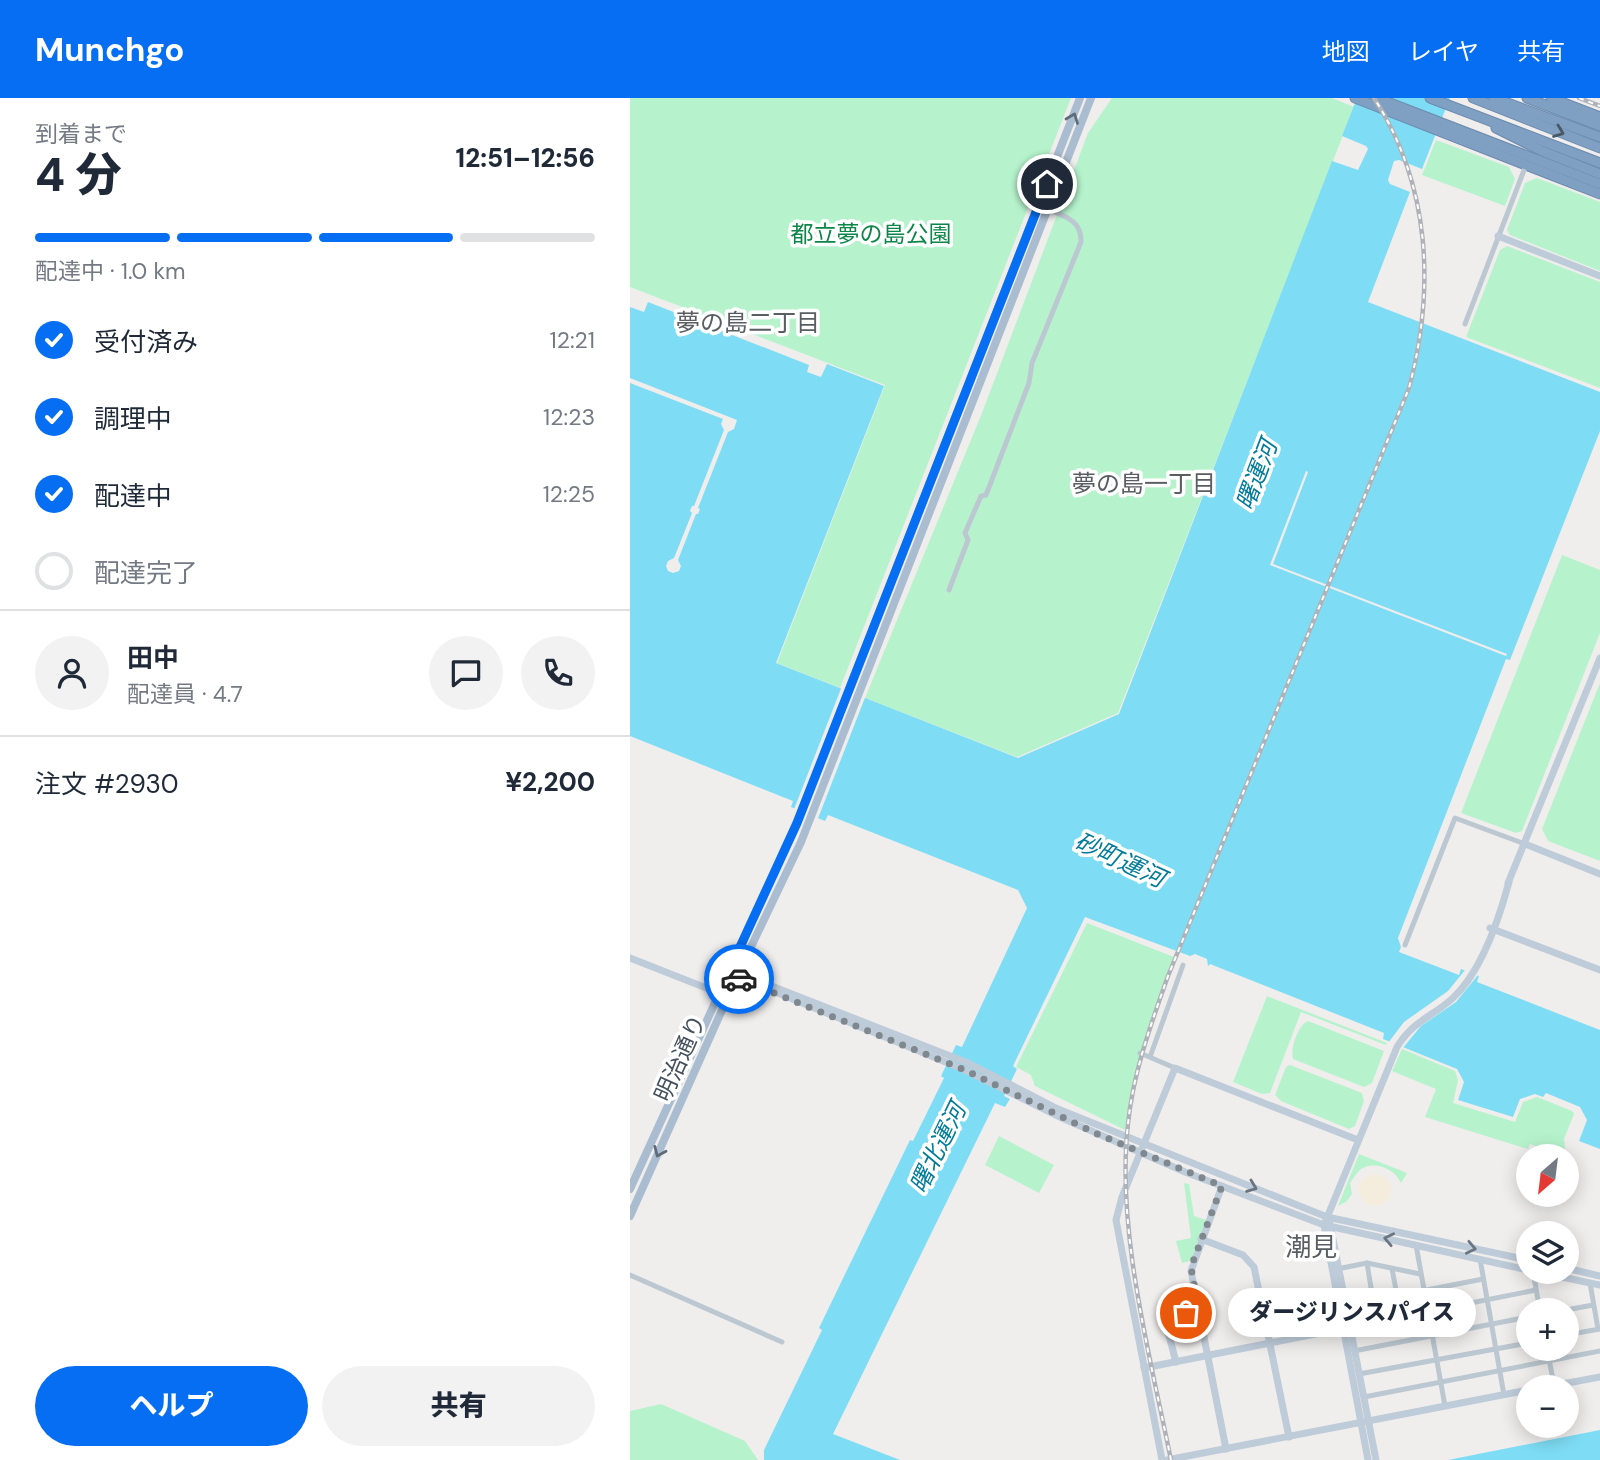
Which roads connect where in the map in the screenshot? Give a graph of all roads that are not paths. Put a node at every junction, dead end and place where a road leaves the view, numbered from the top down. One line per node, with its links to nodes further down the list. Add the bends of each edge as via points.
1 (1080, 98): 33 (main road, 明治通り, one-way to 1, via 797,823)
2 (1091, 98): 20 (main road, 明治通り)
3 (1355, 98): 16 (highway)
4 (1377, 98): 18 (highway)
5 (1430, 98): 10 (highway)
6 (1473, 98): 14 (highway, one-way to 14)
7 (1494, 98): 13 (highway)
8 (1527, 98): 12 (highway)
9 (1551, 98): 11 (highway)
10 (1472, 114): 15 (highway); 17 (highway, via 1516,140)
11 (1600, 117)
12 (1600, 127)
13 (1600, 137)
14 (1600, 148)
15 (1600, 163)
16 (1526, 164): 19 (highway); 21 (street)
17 (1600, 174)
18 (1600, 184)
19 (1600, 194)
20 (1047, 209): 24 (street, via 1074,221 1081,242 986,495 981,496 965,533 968,540); 34 (main road, 明治通り, via 801,842)
21 (1498, 236): 22 (street); 23 (street)
22 (1600, 276)
23 (1465, 324)
24 (949, 590)
25 (1600, 658): 26 (street)
26 (1525, 844): 27 (street); 28 (street); 29 (street, via 1455,818)
27 (1600, 874)
28 (1491, 928): 32 (street); 41 (street, via 1472,972 1453,993 1407,1025)
29 (1405, 944)
30 (630, 958): 35 (street)
31 (1183, 965): 38 (street)
32 (1600, 970)
33 (729, 971): 34 (street); 35 (main road, 明治通り)
34 (738, 975): 36 (main road, 明治通り); 40 (street)
35 (719, 993): 36 (street); 45 (main road, 明治通り)
36 (728, 997): 46 (main road, 明治通り, one-way to 46)
37 (1139, 1054): 38 (street)
38 (1150, 1058): 39 (street)
39 (1175, 1068): 41 (street); 42 (street)
40 (1015, 1090): 42 (street); 43 (street, via 1062,1118)
41 (1357, 1140): 47 (street)
42 (1143, 1144): 43 (street); 47 (street, one-way to 47)
43 (1140, 1153): 44 (street); 93 (street, via 1116,1220)
44 (1222, 1186): 47 (street); 48 (street)
45 (630, 1189)
46 (630, 1216)
47 (1327, 1223): 49 (street, one-way to 47); 50 (street, one-way to 50); 54 (street); 78 (street)
48 (1201, 1239): 73 (street, via 1191,1267); 83 (street, via 1251,1262)
49 (1416, 1245): 51 (street); 58 (street)
50 (1516, 1258)
51 (1480, 1259): 53 (street); 60 (street)
52 (1367, 1263): 54 (street); 55 (street); 69 (street)
53 (1516, 1267)
54 (1338, 1269): 72 (street)
55 (1392, 1269): 58 (street); 67 (street)
56 (1579, 1271): 59 (street)
57 (630, 1275): 82 (street)
58 (1420, 1275): 65 (street)
59 (1600, 1276)
60 (1483, 1279): 65 (street); 70 (street)
61 (1579, 1281): 62 (street)
62 (1590, 1283): 64 (street); 71 (street)
63 (1536, 1284): 66 (street)
64 (1600, 1285)
65 (1423, 1290): 67 (street); 75 (street)
66 (1536, 1290): 68 (street); 70 (street)
67 (1397, 1295): 69 (street)
68 (1538, 1298)
69 (1373, 1300): 72 (street)
70 (1487, 1300): 75 (street); 77 (street)
71 (1593, 1305): 74 (street); 79 (street)
72 (1345, 1306): 78 (street)
73 (1198, 1308): 89 (street); 92 (street, via 1167,1328)
74 (1579, 1308)
75 (1428, 1311): 78 (street); 81 (street)
76 (1516, 1319): 77 (street)
77 (1491, 1324): 81 (street); 85 (street)
78 (1346, 1327): 83 (street); 86 (street); 104 (street)
79 (1599, 1329): 80 (street)
80 (1579, 1333)
81 (1432, 1336): 86 (street); 90 (street)
82 (782, 1342)
83 (1271, 1343): 89 (street); 105 (street)
84 (1516, 1345): 85 (street)
85 (1496, 1349): 90 (street); 94 (street)
86 (1354, 1351): 95 (street)
87 (1600, 1351): 88 (street)
88 (1579, 1355)
89 (1207, 1356): 92 (street); 106 (street)
90 (1435, 1360): 95 (street); 98 (street)
91 (1549, 1361): 94 (street); 96 (street)
92 (1176, 1362): 93 (street)
93 (1144, 1367): 107 (street)
94 (1499, 1370): 98 (street); 101 (street)
95 (1359, 1374): 102 (street)
96 (1551, 1375)
97 (1600, 1377): 99 (street)
98 (1441, 1381): 102 (street); 103 (street)
99 (1579, 1381)
100 (1516, 1392): 101 (street)
101 (1504, 1395): 103 (street)
102 (1364, 1396): 104 (street)
103 (1445, 1406): 104 (street)
104 (1365, 1423): 105 (street); 108 (street); 109 (street)
105 (1289, 1437): 106 (street)
106 (1226, 1449): 107 (street)
107 (1165, 1460)
108 (1368, 1460)
109 (1376, 1460)

